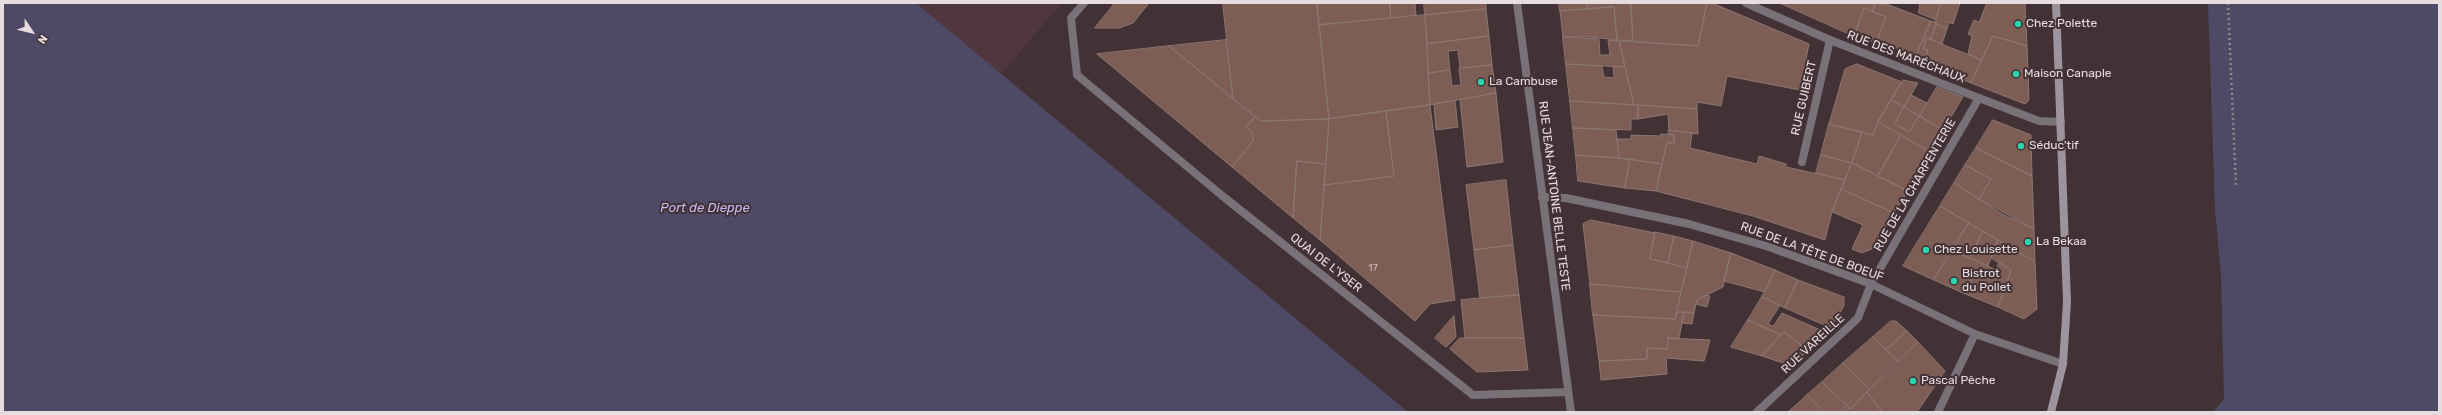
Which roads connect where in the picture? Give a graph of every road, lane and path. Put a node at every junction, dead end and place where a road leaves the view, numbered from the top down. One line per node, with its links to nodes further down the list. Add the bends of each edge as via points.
1 (1084, 3): 15 (street, QUAI DE L'YSER, via 1071,18 1077,75 1226,198 1473,394)
2 (1517, 3): 11 (street, RUE JEAN-ANTOINE BELLE TESTE)
3 (1746, 3): 6 (street, RUE DES MARÉCHAUX)
4 (2056, 3): 8 (main road)
5 (2228, 3): 10 (path)
6 (1830, 40): 7 (street, RUE DES MARÉCHAUX); 9 (street, RUE GUIBERT)
7 (1980, 98): 8 (street, RUE DES MARÉCHAUX, via 2039,121); 12 (street, RUE DE LA CHARPENTERIE)
8 (2061, 122): 14 (main road, via 2067,302)
9 (1802, 162)
10 (2236, 186)
11 (1542, 197): 12 (street, RUE DE LA TÊTE DE BOEUF, via 1566,198 1689,224 1766,246); 15 (street, RUE JEAN-ANTOINE BELLE TESTE)
12 (1871, 284): 13 (street, RUE DE LA TÊTE DE BOEUF); 17 (street, RUE VAREILLE, via 1858,318)
13 (1975, 334): 14 (street, RUE DE LA TÊTE DE BOEUF); 18 (street)
14 (2063, 364): 19 (main road)
15 (1568, 392): 16 (street)
16 (1571, 412)
17 (1757, 412)
18 (1938, 412)
19 (2051, 412)

